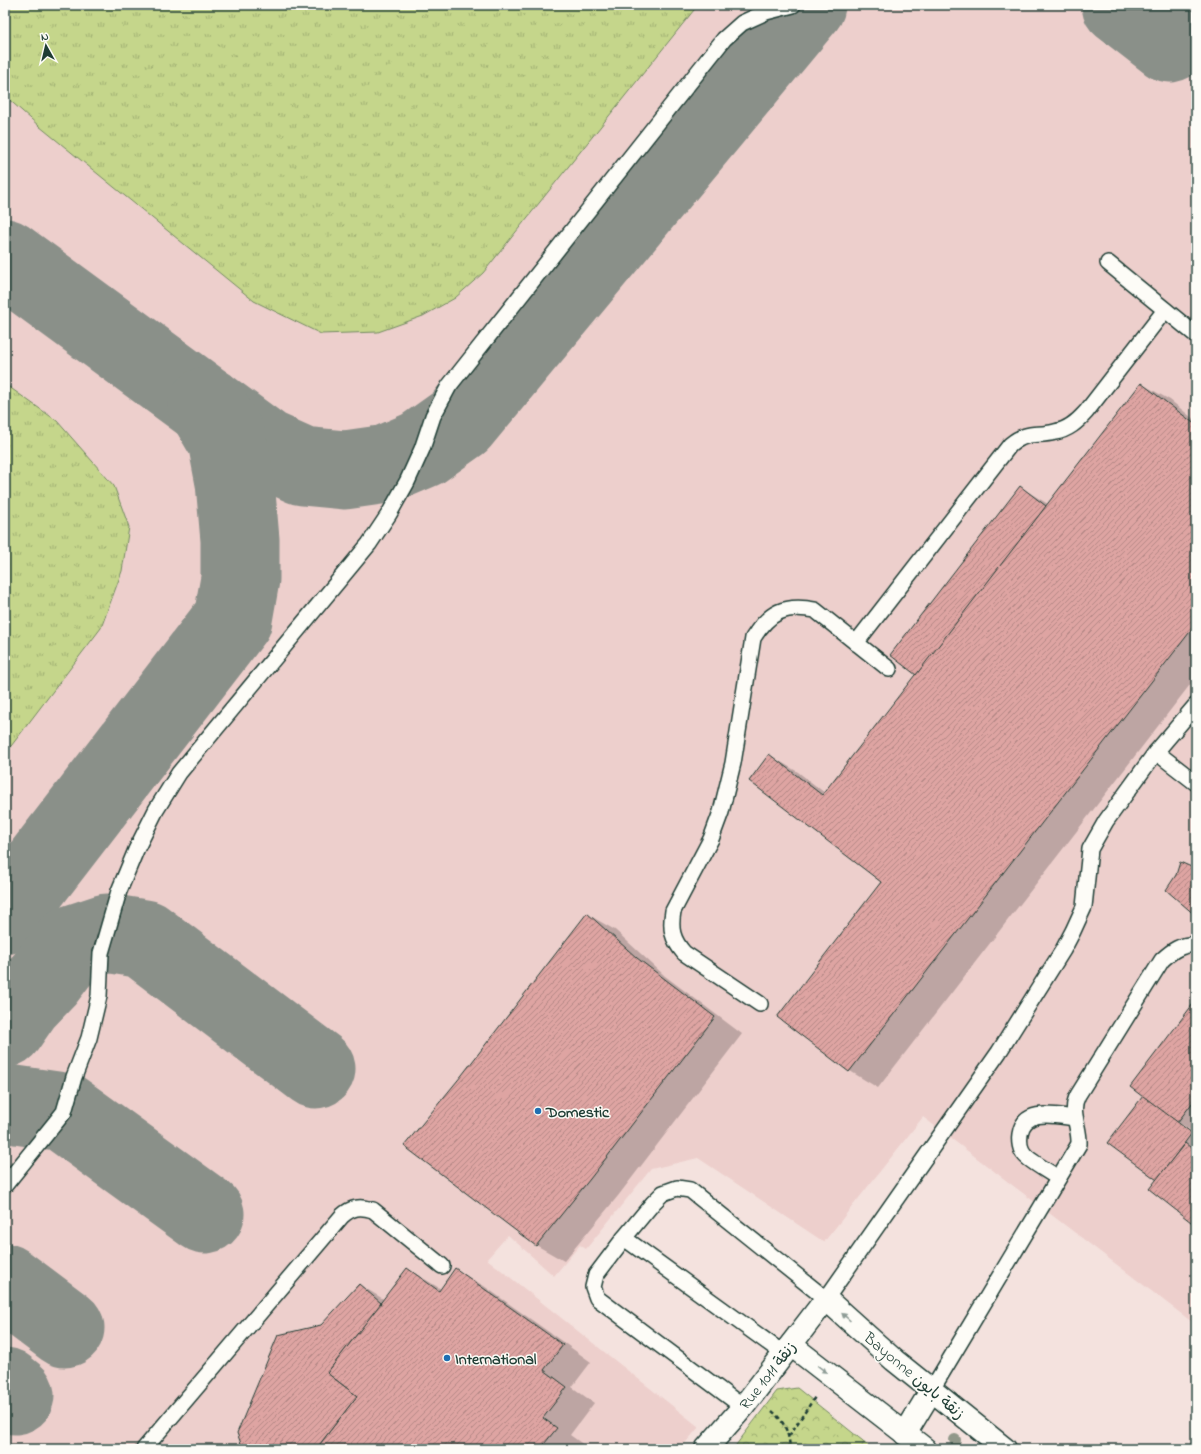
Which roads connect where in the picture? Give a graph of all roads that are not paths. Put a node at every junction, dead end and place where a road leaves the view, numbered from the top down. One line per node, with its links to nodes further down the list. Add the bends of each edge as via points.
1 (793, 5): 14 (lane, via 766,12 742,23 724,39 449,386 433,416 407,482 369,544 179,773 156,810 119,891 101,953 99,996 89,1038 64,1112)
2 (1108, 263): 3 (lane)
3 (1165, 310): 4 (lane); 5 (lane, via 1079,420 1070,427 1055,432 1027,434 1010,445)
4 (1196, 335)
5 (856, 643): 6 (lane); 11 (lane, via 815,610 785,609 761,625 753,638 733,763 721,812 711,839 673,911 673,935 684,953)
6 (889, 669)
7 (1196, 705): 8 (lane)
8 (1156, 752): 9 (lane); 17 (lane, via 1106,821 1090,849 1084,907 1063,950 999,1052)
9 (1196, 783)
10 (1196, 944): 12 (lane, via 1173,950 1162,960 1075,1100)
11 (760, 1004)
12 (1075, 1118): 13 (lane, via 1079,1144); 13 (lane, via 1040,1114 1032,1117 1021,1130 1019,1139 1025,1155)
13 (1058, 1178): 19 (lane)
14 (5, 1185)
15 (624, 1238): 17 (lane, via 663,1193 677,1188 690,1190); 18 (lane); 20 (lane, via 596,1275 593,1287 597,1298)
16 (442, 1266): 22 (lane, via 373,1210 364,1207 348,1211)
17 (826, 1299): 18 (main road, Rue 1011 زنقة); 19 (main road, Bayonne زنقة بايون, one-way to 17)
18 (788, 1349): 20 (main road, Rue 1011 زنقة); 21 (main road, one-way to 21, via 830,1375)
19 (931, 1391): 21 (main road); 25 (main road, Bayonne زنقة بايون)
20 (746, 1402): 23 (main road, Rue 1011 زنقة)
21 (905, 1434): 24 (main road)
22 (144, 1449)
23 (706, 1449)
24 (925, 1449)
25 (1005, 1449)

